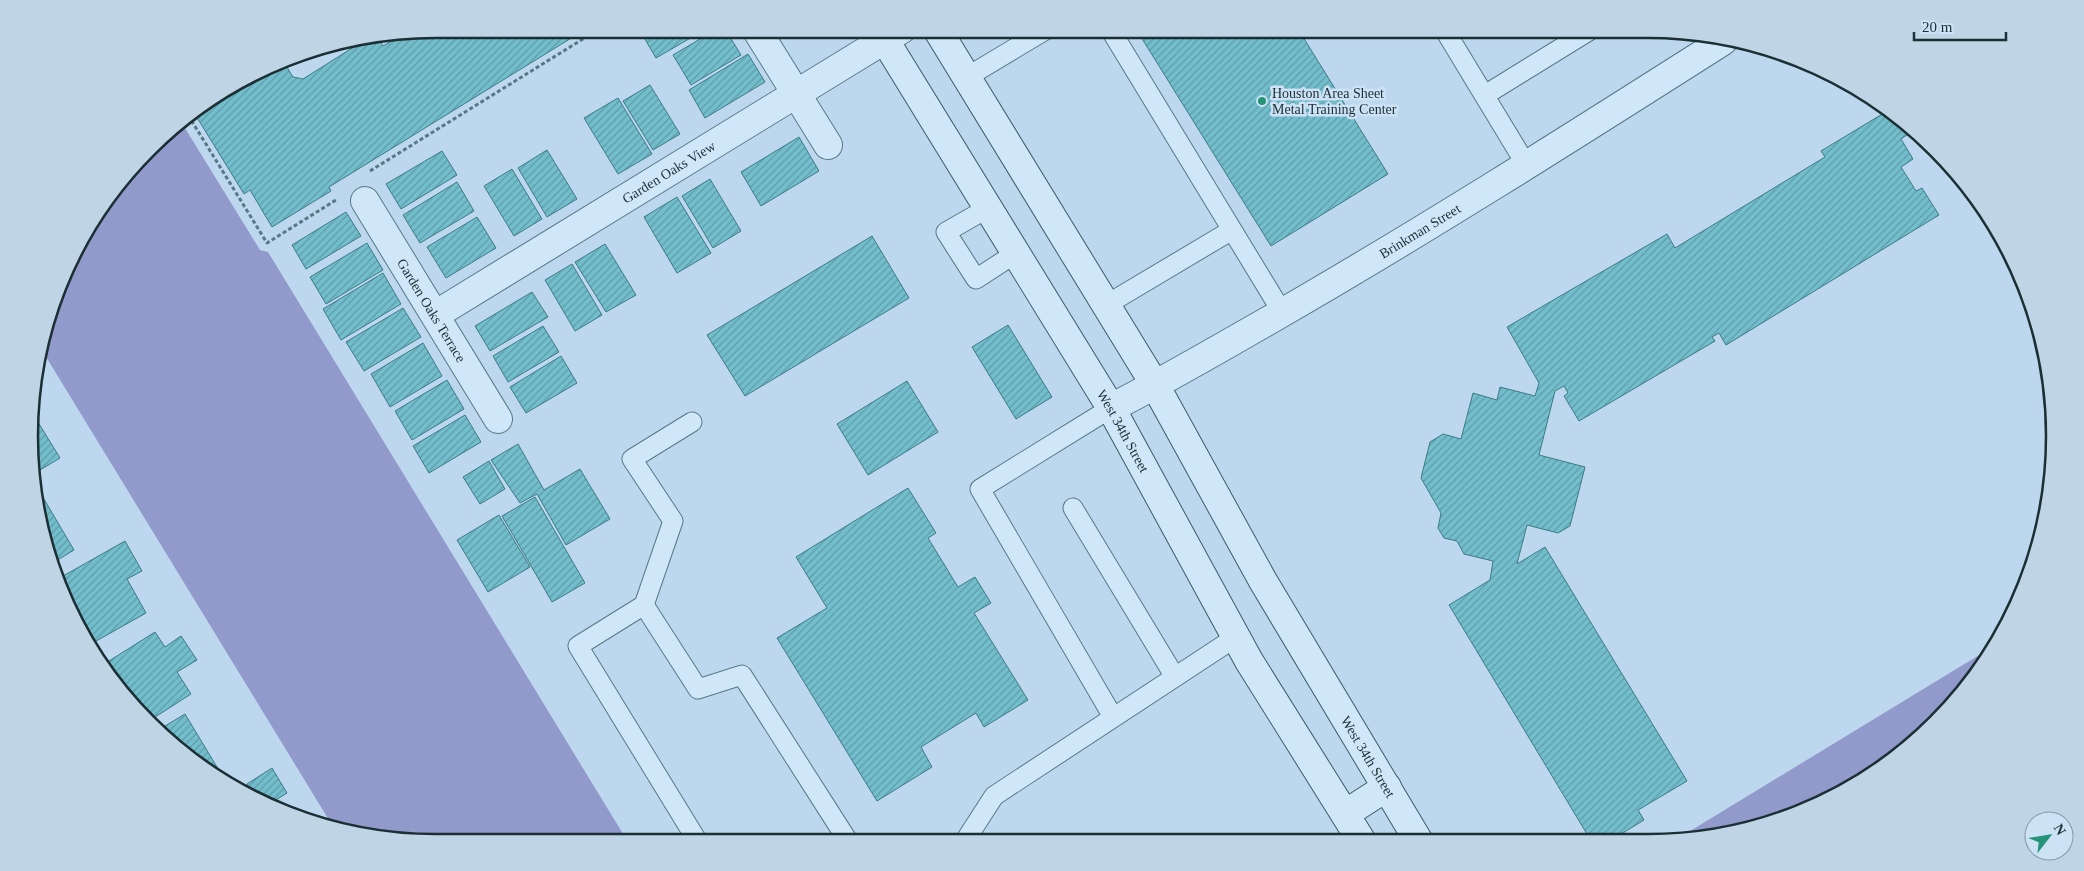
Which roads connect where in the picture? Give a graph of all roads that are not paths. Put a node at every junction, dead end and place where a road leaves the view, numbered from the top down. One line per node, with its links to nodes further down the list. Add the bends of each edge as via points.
1 (762, 38): 11 (main road)
2 (879, 38): 11 (main road, Garden Oaks View)
3 (891, 38): 16 (main road, West 34th Street)
4 (943, 38): 10 (main road, West 34th Street)
5 (1032, 38): 10 (lane)
6 (1115, 38): 17 (lane)
7 (1449, 38): 12 (lane)
8 (1577, 38): 12 (lane)
9 (1719, 44): 14 (main road, Brinkman Street)
10 (967, 77): 19 (main road, West 34th Street)
11 (796, 94): 13 (main road); 21 (main road, Garden Oaks View)
12 (1484, 95): 14 (lane)
13 (828, 145)
14 (1526, 166): 20 (main road, Brinkman Street)
15 (356, 192): 21 (main road, Garden Oaks Terrace)
16 (988, 208): 18 (main road, West 34th Street); 18 (lane, via 946,232 976,279)
17 (1232, 230): 19 (lane); 20 (lane)
18 (1016, 253): 23 (main road, West 34th Street)
19 (1106, 304): 22 (main road, West 34th Street)
20 (1282, 312): 22 (main road, Brinkman Street)
21 (435, 315): 24 (main road, Garden Oaks Terrace)
22 (1156, 385): 23 (main road, Brinkman Street); 31 (main road, West 34th Street, via 1263,581)
23 (1111, 408): 28 (main road, West 34th Street); 30 (lane, via 980,489)
24 (498, 419)
25 (692, 422): 27 (lane, via 632,459 673,521)
26 (1073, 508): 29 (lane)
27 (644, 605): 33 (lane, via 578,646); 34 (lane, via 698,689 742,675)
28 (1236, 637): 29 (lane); 32 (main road, West 34th Street)
29 (1175, 677): 30 (lane)
30 (1113, 717): 35 (lane, via 994,796)
31 (1387, 787): 32 (main road); 37 (main road, West 34th Street)
32 (1345, 814): 36 (main road, West 34th Street)
33 (693, 834)
34 (844, 834)
35 (969, 834)
36 (1357, 834)
37 (1414, 834)

